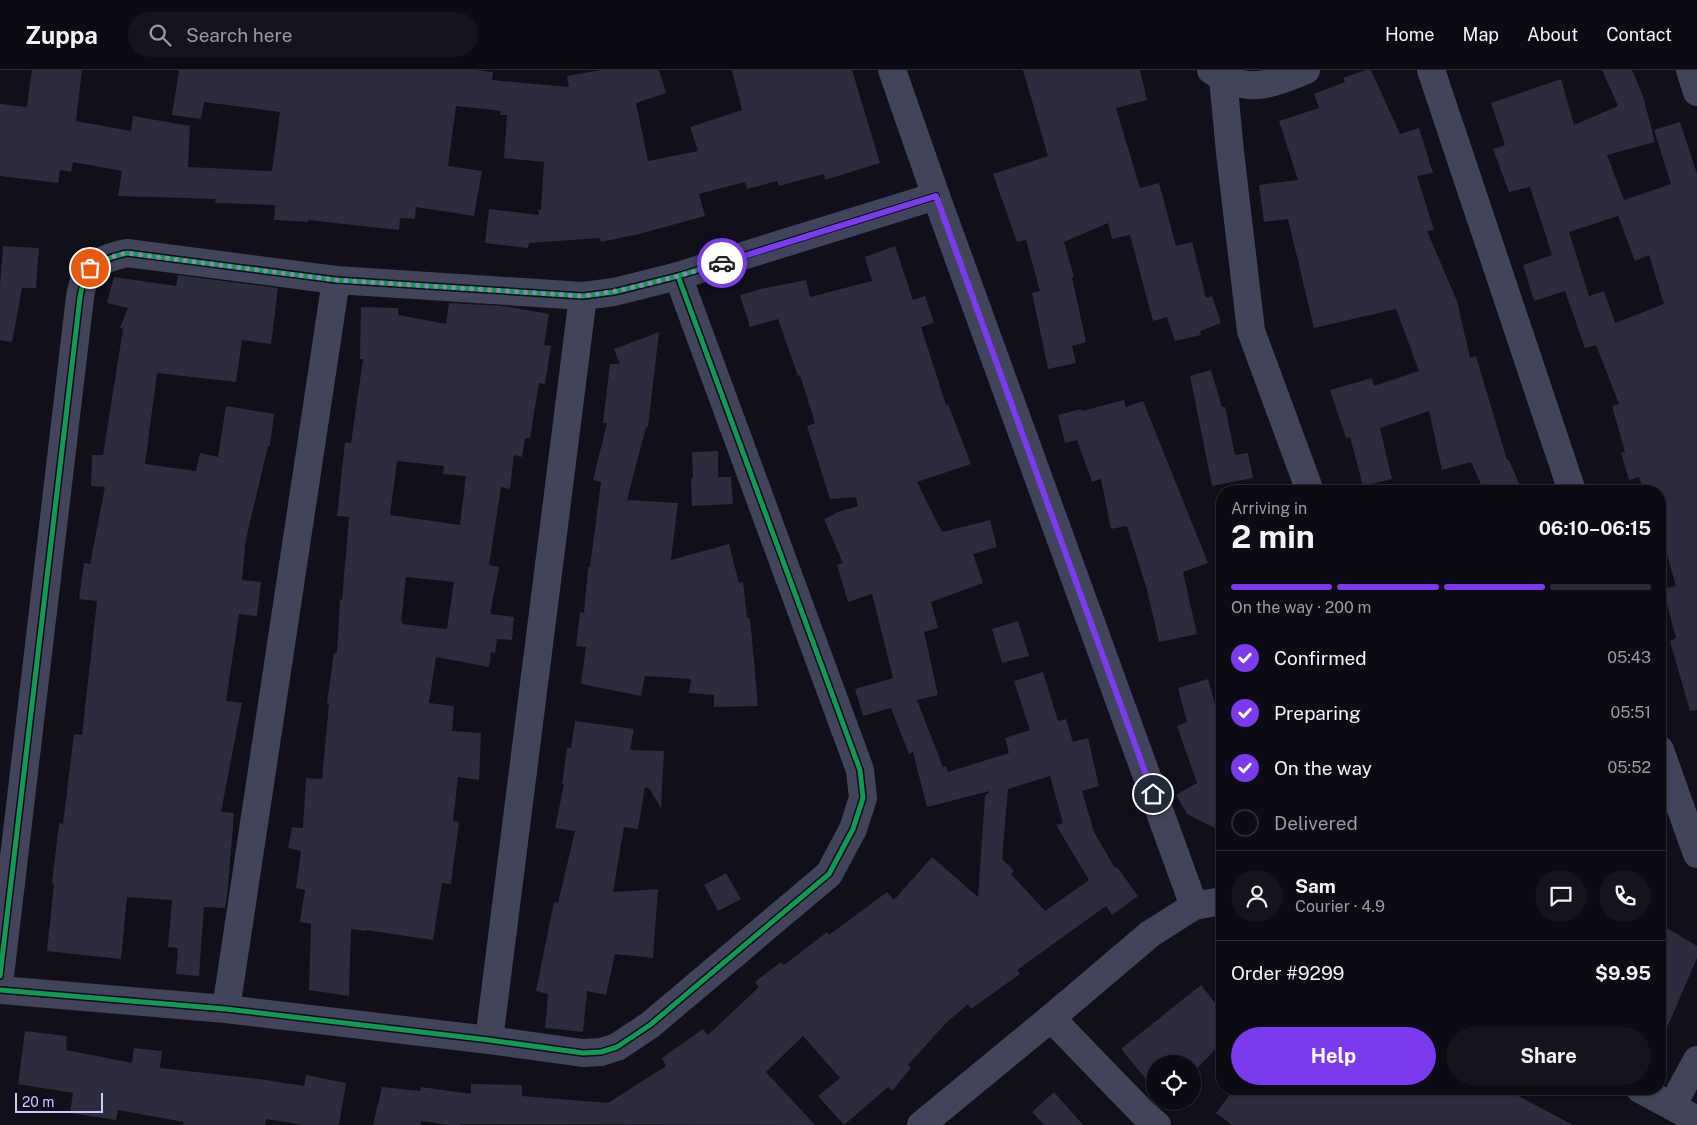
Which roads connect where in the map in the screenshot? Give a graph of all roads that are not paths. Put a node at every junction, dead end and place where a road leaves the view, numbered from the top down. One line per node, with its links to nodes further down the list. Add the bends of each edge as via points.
1 (892, 70): 7 (street)
2 (1306, 70): 5 (street, via 1254,87)
3 (1431, 70): 12 (street)
4 (1690, 70): 6 (street)
5 (1217, 74): 11 (street, via 1230,152 1251,332)
6 (1697, 92)
7 (936, 196): 8 (street); 16 (street)
8 (678, 276): 10 (street); 21 (street, via 860,770 863,798 853,829 829,874 650,1025 617,1047 583,1054)
9 (336, 280): 10 (street); 17 (street, via 126,253 107,258 90,268 80,297); 19 (street)
10 (583, 296): 21 (street)
11 (1308, 485)
12 (1570, 485)
13 (1666, 767): 14 (street)
14 (1697, 854)
15 (1216, 902): 16 (street)
16 (1194, 906): 20 (street, via 1150,934)
17 (0, 976)
18 (0, 990): 19 (street)
19 (226, 1009): 21 (street)
20 (1051, 1018): 26 (street); 27 (street)
21 (489, 1040)
22 (1697, 1060): 24 (street)
23 (1651, 1095): 24 (street)
24 (1672, 1106): 25 (street)
25 (1697, 1120)
26 (921, 1125)
27 (1157, 1125)

